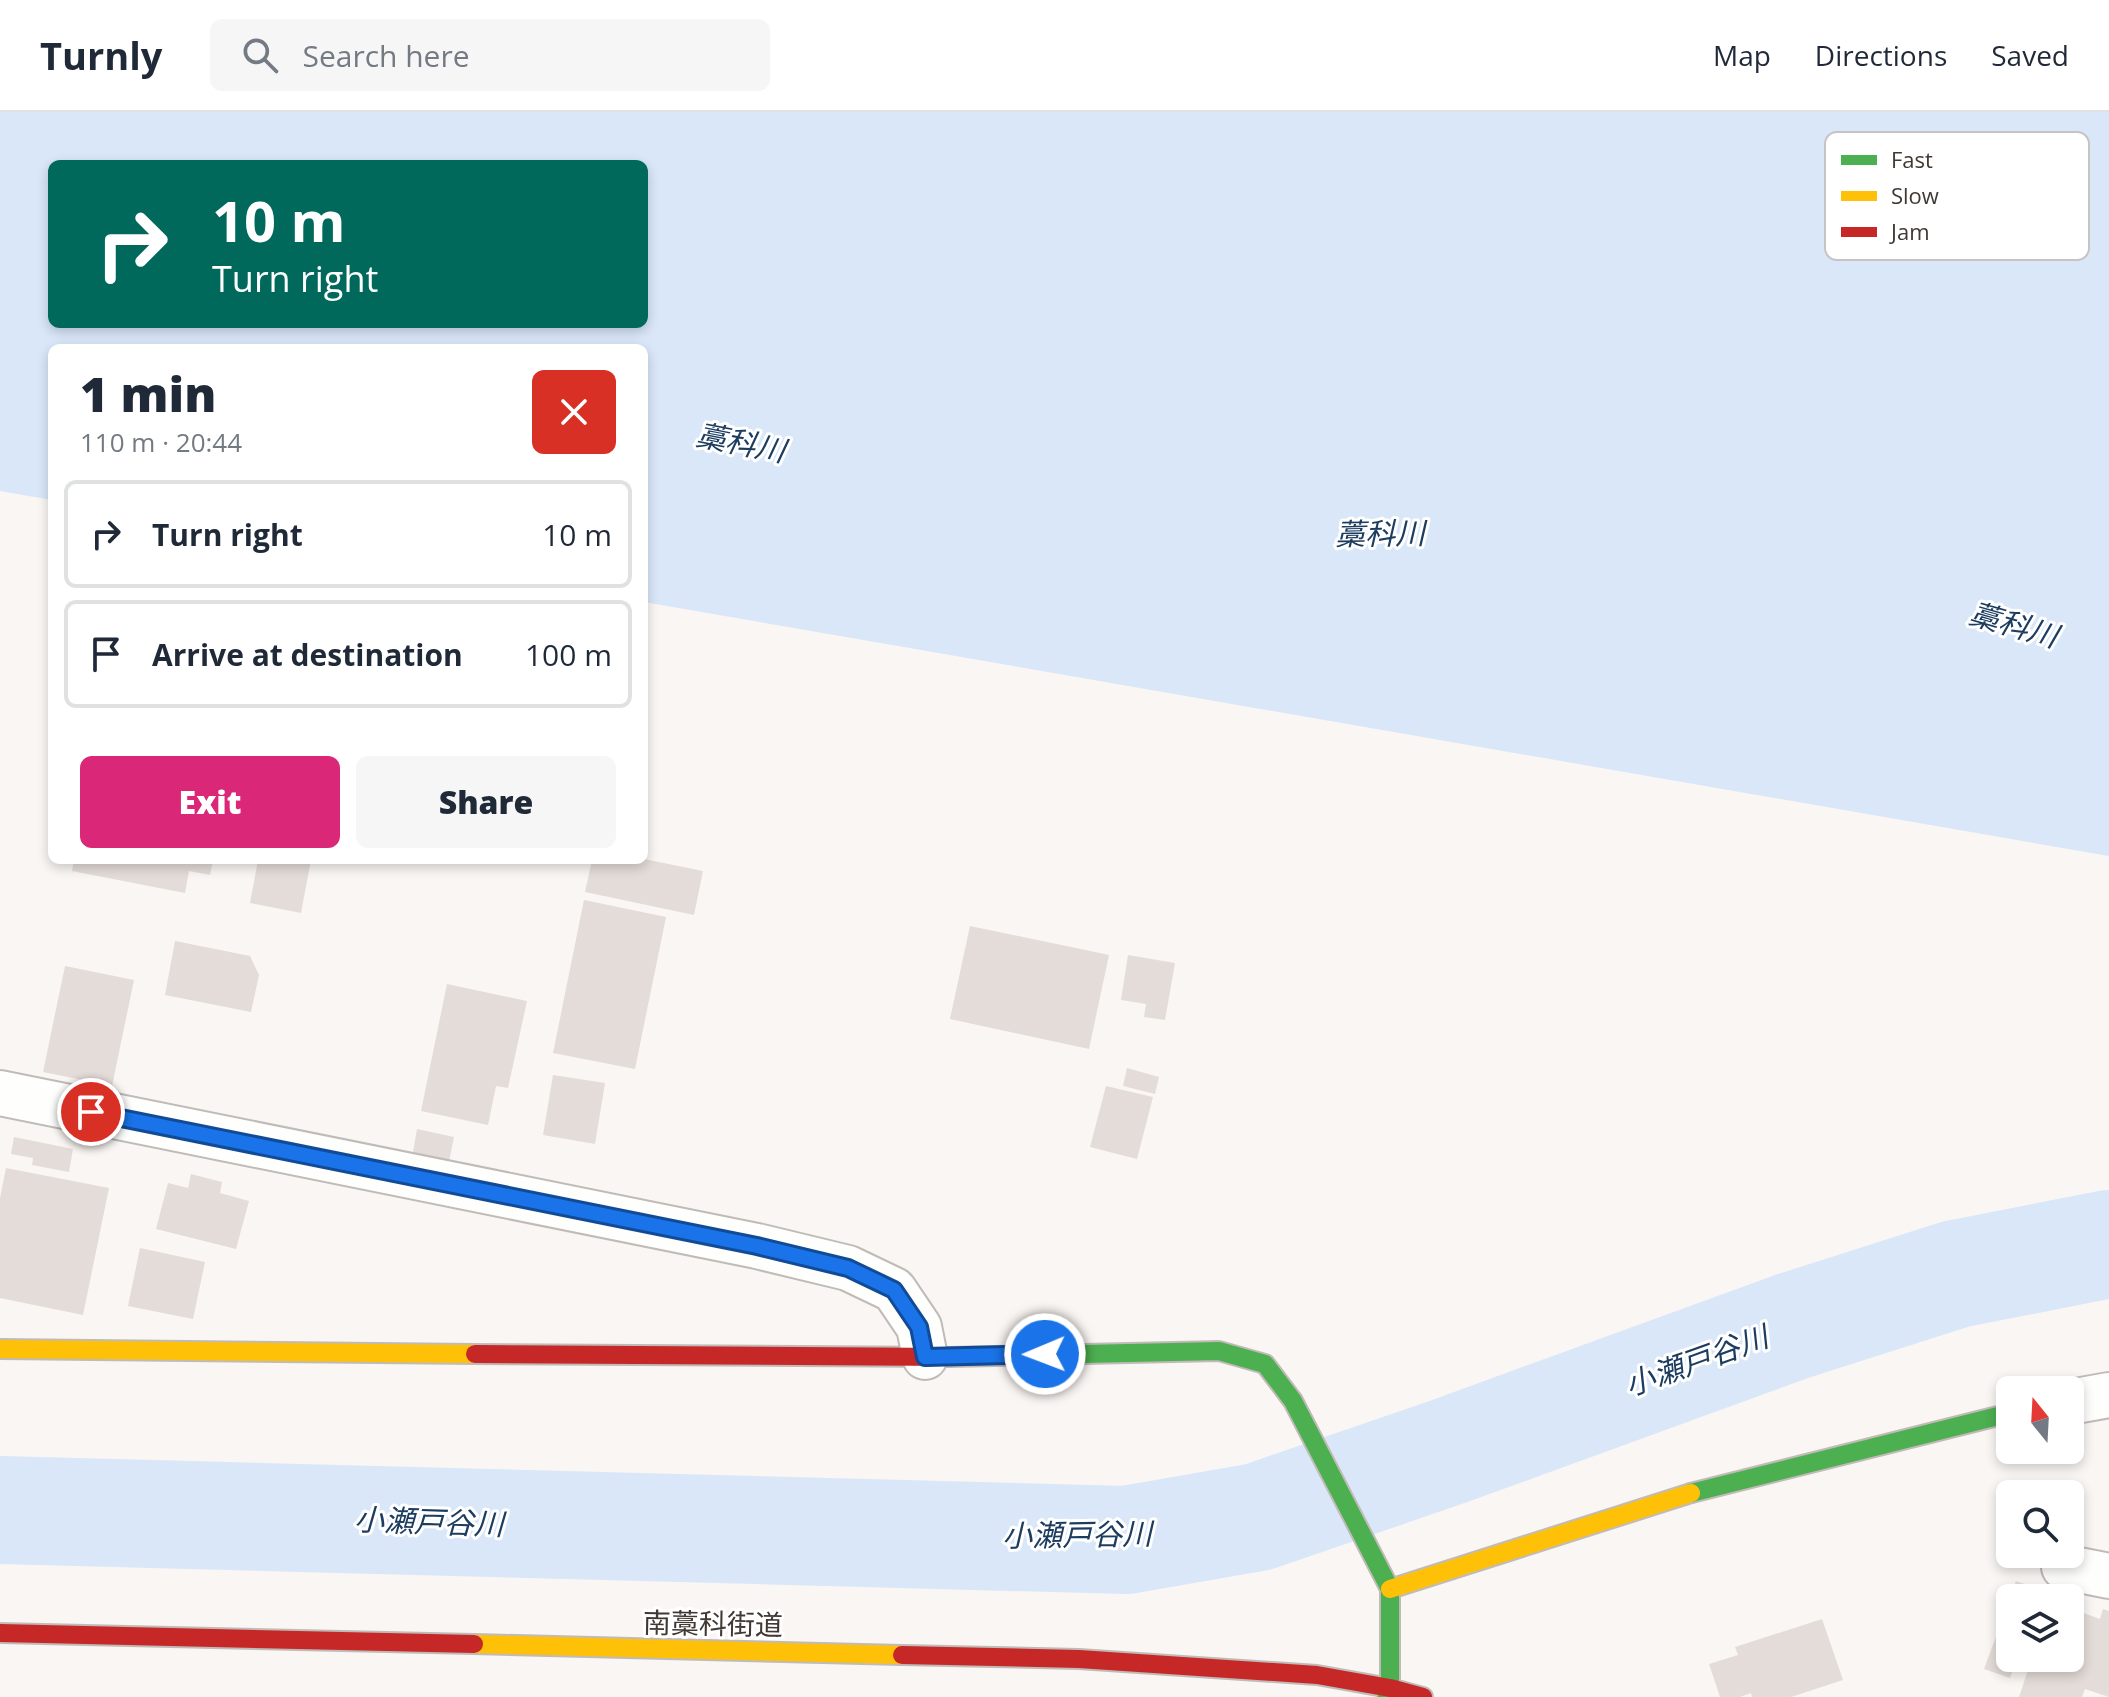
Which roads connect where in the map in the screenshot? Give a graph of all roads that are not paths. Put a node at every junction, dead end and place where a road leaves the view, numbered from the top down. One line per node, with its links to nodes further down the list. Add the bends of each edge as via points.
1 (0, 1093): 3 (street, via 848,1268 894,1290 919,1327)
2 (0, 1349): 3 (street)
3 (925, 1357): 9 (street, via 1219,1351 1265,1364 1293,1401)
4 (2109, 1395): 5 (street)
5 (2084, 1399)
6 (1996, 1417): 9 (street, via 1683,1495)
7 (2069, 1568): 8 (street)
8 (2109, 1576)
9 (1390, 1589): 11 (street)
10 (0, 1633): 11 (street, 南藁科街道, via 1079,1659 1317,1675)
11 (1389, 1693): 12 (street, 南藁科街道)
12 (1423, 1697)

